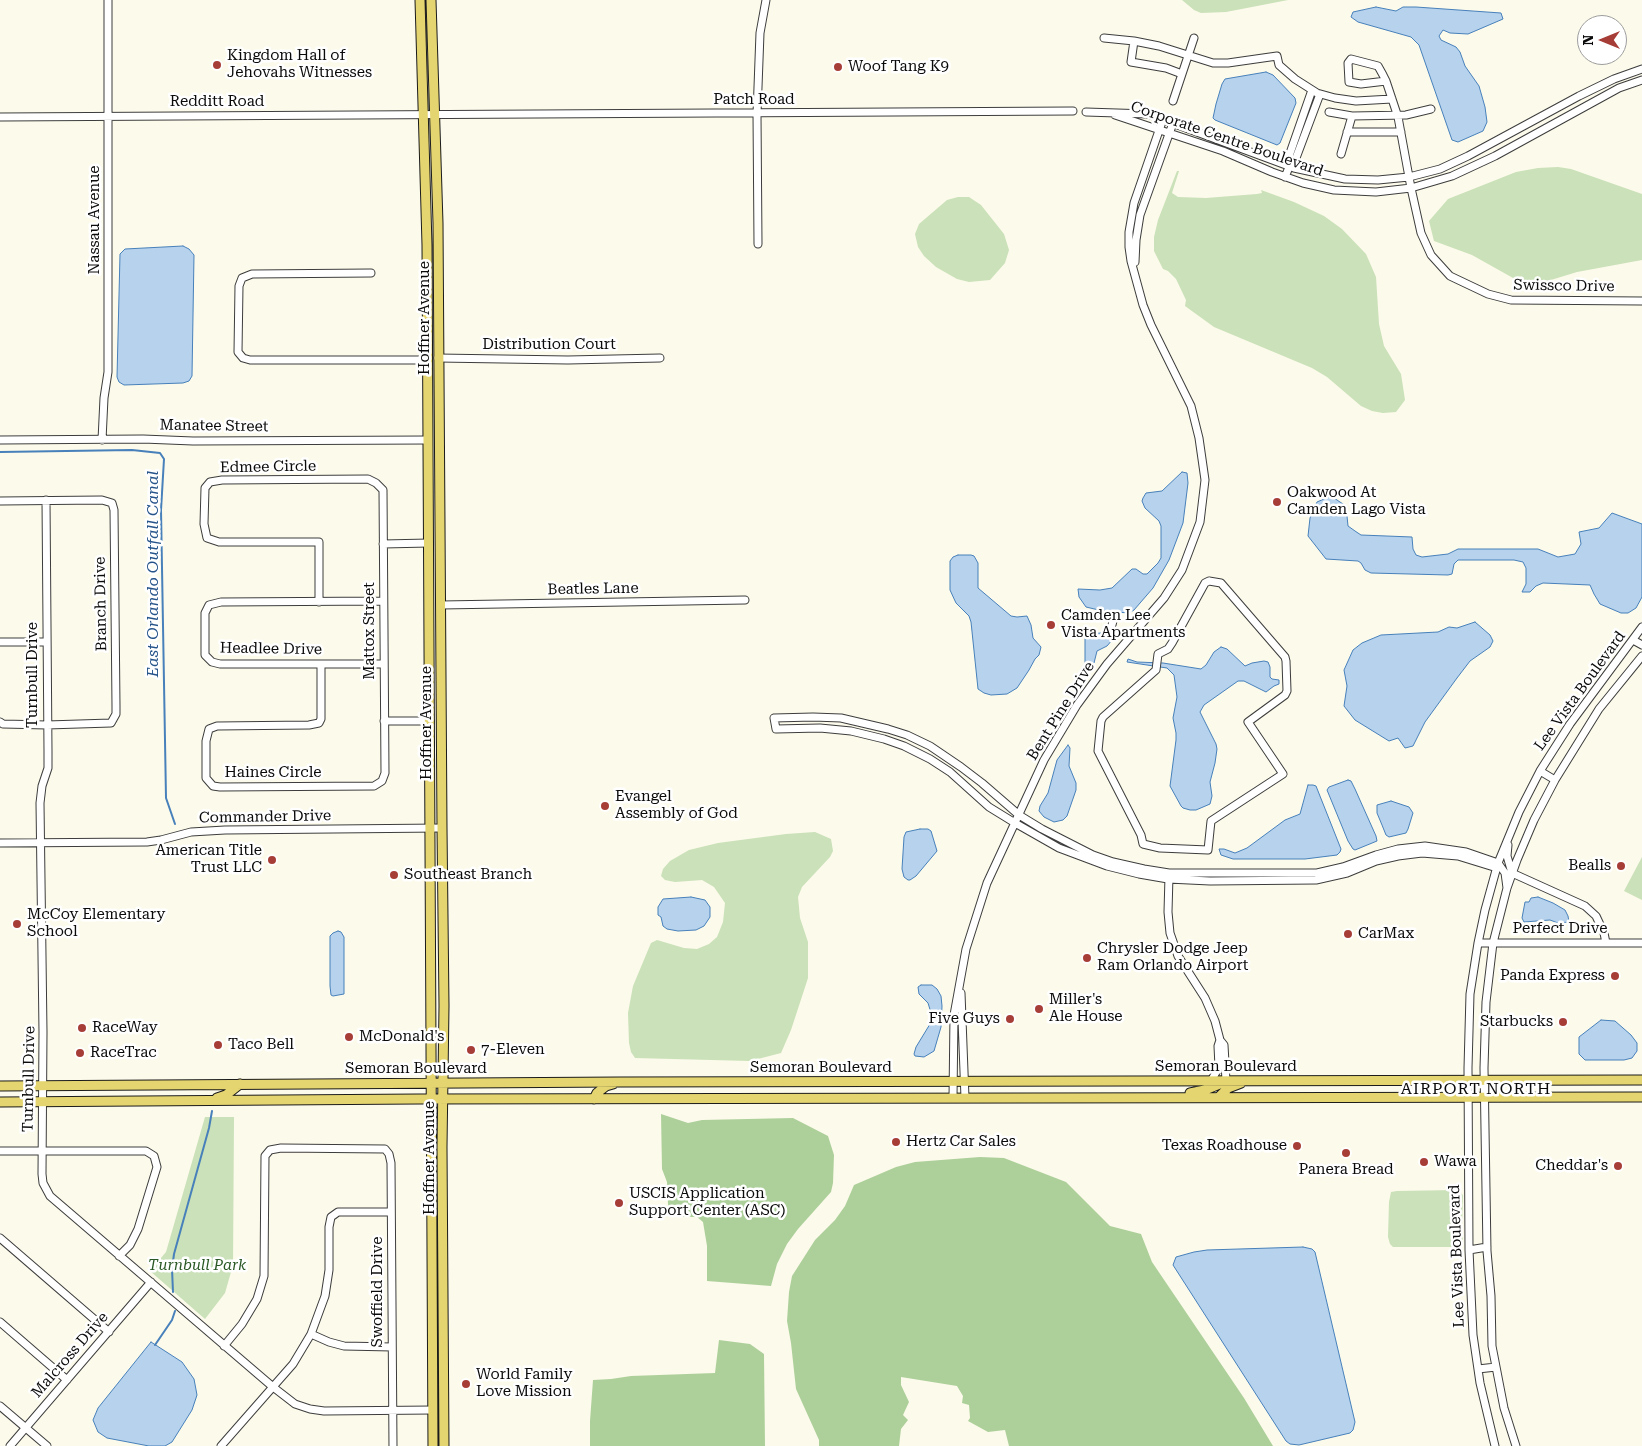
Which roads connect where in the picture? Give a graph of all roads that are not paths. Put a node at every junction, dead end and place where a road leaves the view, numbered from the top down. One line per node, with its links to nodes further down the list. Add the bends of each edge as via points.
1 (108, 0): 26 (street, Nassau Avenue)
2 (420, 0): 24 (main road, Hoffner Avenue)
3 (431, 0): 25 (main road, Hoffner Avenue)
4 (766, 0): 22 (street, via 760,33)
5 (1104, 38): 7 (street)
6 (1194, 38): 8 (street)
7 (1134, 42): 8 (street); 10 (street, via 1132,62)
8 (1188, 55): 10 (street); 13 (street, via 1228,63 1277,56 1279,65)
9 (1642, 69): 37 (street, Corporate Centre Boulevard, via 1614,79 1440,169)
10 (1182, 74): 16 (street)
11 (1642, 80): 39 (street, Corporate Centre Boulevard, via 1619,88 1461,172)
12 (1386, 81): 12 (street, via 1378,66 1351,59 1348,62 1349,82); 15 (street, Swissco Drive)
13 (1312, 90): 14 (street); 36 (street, via 1289,156)
14 (1320, 94): 15 (street, via 1356,101); 36 (street, via 1296,158)
15 (1392, 99): 23 (street, Swissco Drive)
16 (1173, 101)
17 (1431, 109): 23 (street)
18 (1073, 112): 22 (street, Patch Road)
19 (1086, 112): 21 (street, Corporate Centre Boulevard)
20 (1329, 112): 27 (street)
21 (1108, 113): 29 (street, Corporate Centre Boulevard, via 1148,114); 31 (street, Corporate Centre Boulevard)
22 (757, 114): 25 (street, Patch Road); 40 (street)
23 (1397, 114): 27 (street); 33 (street, Swissco Drive)
24 (424, 115): 25 (street, Redditt Road); 26 (street, Redditt Road); 44 (main road, Hoffner Avenue)
25 (435, 115): 45 (main road, Hoffner Avenue)
26 (109, 116): 28 (street, Redditt Road); 50 (street, Nassau Avenue, via 108,372)
27 (1352, 116): 32 (street)
28 (0, 117)
29 (1163, 119): 30 (street, Corporate Centre Boulevard); 31 (street, Bent Pine Drive)
30 (1173, 123): 34 (street, Bent Pine Drive); 36 (street, Corporate Centre Boulevard)
31 (1159, 130): 34 (street, Corporate Centre Boulevard); 42 (street, Bent Pine Drive, via 1131,216 1129,247)
32 (1347, 132): 33 (street); 35 (street)
33 (1401, 132): 37 (street, Swissco Drive)
34 (1169, 134): 38 (street, Corporate Centre Boulevard, via 1223,151); 42 (street, Bent Pine Drive, via 1140,215)
35 (1341, 154)
36 (1290, 163): 37 (street, Corporate Centre Boulevard, via 1345,179); 38 (street)
37 (1409, 177): 39 (street, Swissco Drive)
38 (1286, 178): 39 (street, Corporate Centre Boulevard, via 1334,190 1376,192)
39 (1411, 188): 43 (street, Swissco Drive, via 1421,232 1431,255 1450,276 1488,294 1511,300)
40 (758, 244)
41 (371, 272): 47 (street, via 252,274 242,278 239,286 238,352 250,360)
42 (1135, 275): 81 (street, Bent Pine Drive, via 1142,305 1191,406 1205,480 1200,522 1182,570 1164,598 1110,661 1078,705 1044,760)
43 (1642, 301)
44 (428, 326): 45 (main road); 47 (main road, Hoffner Avenue)
45 (438, 358): 46 (street, Distribution Court); 48 (main road, Hoffner Avenue)
46 (660, 358)
47 (428, 360): 48 (main road); 51 (main road, Hoffner Avenue)
48 (439, 398): 56 (main road, Hoffner Avenue)
49 (0, 440): 50 (street, Manatee Street)
50 (102, 440): 51 (street, Manatee Street)
51 (428, 440): 52 (main road, Hoffner Avenue)
52 (428, 469): 56 (main road, via 432,475 434,523); 57 (main road, Hoffner Avenue)
53 (376, 483): 58 (street, Mattox Street, via 383,490); 61 (street, Edmee Circle, via 368,479 222,480 210,482 205,488 204,524 208,538 219,542 319,542)
54 (46, 500): 55 (street); 66 (street, Turnbull Drive); 75 (street, Branch Drive, via 102,500 112,503 116,714 110,723)
55 (0, 501)
56 (440, 530): 62 (main road, Hoffner Avenue)
57 (429, 543): 58 (street); 62 (main road, via 436,555 436,598); 73 (main road, Hoffner Avenue)
58 (383, 544): 60 (street, Mattox Street)
59 (745, 600): 62 (street, Beatles Lane)
60 (383, 601): 61 (street, Headlee Drive); 71 (street, Mattox Street)
61 (319, 602): 70 (street, Headlee Drive, via 221,602 209,605 204,613 205,654 212,662 220,664)
62 (440, 605): 83 (main road, Hoffner Avenue)
63 (1642, 627): 64 (street, Lee Vista Boulevard)
64 (1633, 640): 67 (street); 78 (street, Lee Vista Boulevard, via 1570,724)
65 (0, 642): 66 (street)
66 (47, 642): 75 (street, Turnbull Drive)
67 (1642, 645)
68 (1642, 656): 79 (street, Lee Vista Boulevard, via 1599,710)
69 (1158, 660): 69 (street, via 1158,654 1168,649 1177,636 1205,583 1212,581 1221,583 1285,657 1285,695 1248,722 1283,774 1211,821 1208,850 1169,849 1143,844 1098,751 1103,717 1156,670)
70 (321, 664): 71 (street, Headlee Drive); 80 (street, Haines Circle, via 319,723 217,726 209,729 206,778 213,786 220,787 374,786)
71 (384, 664): 72 (street, Mattox Street)
72 (384, 721): 73 (street); 80 (street, Mattox Street, via 385,773)
73 (430, 721): 84 (main road, Hoffner Avenue)
74 (0, 722): 75 (street)
75 (47, 725): 87 (street, Turnbull Drive, via 48,768 40,803)
76 (888, 729): 77 (street); 77 (street, via 841,718 774,718 776,729 820,728); 81 (street, via 930,746 982,783)
77 (884, 739): 82 (street, via 930,759)
78 (1540, 771): 79 (street); 85 (street, Lee Vista Boulevard)
79 (1555, 780): 89 (street, Lee Vista Boulevard, via 1530,828)
80 (382, 781)
81 (1018, 815): 82 (street, Bent Pine Drive); 90 (street, via 1093,854)
82 (1015, 824): 90 (street, via 1058,848 1107,866 1139,874); 96 (street, Bent Pine Drive, via 987,883 966,949)
83 (442, 828): 84 (street, Commander Drive); 108 (main road, Hoffner Avenue)
84 (431, 829): 87 (street, Commander Drive, via 207,830 147,842); 107 (main road, Hoffner Avenue)
85 (1508, 839): 88 (street, Lee Vista Boulevard); 89 (street, via 1507,856)
86 (0, 843): 87 (street, Commander Drive)
87 (41, 843): 110 (street, Turnbull Drive)
88 (1498, 866): 90 (street, via 1466,852 1425,846 1398,849 1317,873); 91 (street, via 1505,873); 92 (street, Lee Vista Boulevard)
89 (1512, 873): 91 (street, Lee Vista Boulevard); 94 (street, via 1585,906 1596,916)
90 (1169, 876): 97 (street, via 1170,933 1182,962 1205,998)
91 (1507, 888): 93 (street, Lee Vista Boulevard)
92 (1478, 943): 93 (street, Perfect Drive); 99 (street, Lee Vista Boulevard, via 1470,994)
93 (1493, 943): 94 (street, Perfect Drive); 100 (street, Lee Vista Boulevard, via 1486,1002)
94 (1606, 943): 95 (street, Perfect Drive)
95 (1642, 943)
96 (960, 980): 102 (street, Bent Pine Drive, via 954,1015); 103 (street, Bent Pine Drive)
97 (1220, 1040): 104 (street, via 1219,1067); 105 (street, via 1224,1045)
98 (1254, 1080): 99 (main road, Semoran Boulevard); 105 (main road, Semoran Boulevard); 114 (main road, via 1228,1088)
99 (1468, 1080): 100 (main road, Semoran Boulevard); 115 (street, Lee Vista Boulevard)
100 (1484, 1080): 101 (main road, Semoran Boulevard); 116 (street, Lee Vista Boulevard)
101 (1642, 1080)
102 (953, 1081): 103 (main road, Semoran Boulevard); 106 (main road, Semoran Boulevard); 117 (street, Bent Pine Drive)
103 (964, 1081): 104 (main road, Semoran Boulevard); 118 (street, Bent Pine Drive)
104 (1211, 1081): 105 (main road, Semoran Boulevard)
105 (1226, 1081): 113 (main road, via 1205,1090)
106 (620, 1082): 108 (main road, Semoran Boulevard); 121 (main road, via 606,1086)
107 (432, 1083): 108 (main road, Semoran Boulevard); 109 (main road, Semoran Boulevard); 119 (main road, Hoffner Avenue)
108 (444, 1083): 120 (main road, Hoffner Avenue)
109 (240, 1084): 110 (main road, Semoran Boulevard); 122 (main road, via 226,1095)
110 (42, 1085): 111 (main road, Semoran Boulevard); 124 (street, Turnbull Drive)
111 (0, 1086)
112 (1642, 1096): 116 (main road, Semoran Boulevard)
113 (1165, 1097): 114 (main road, Semoran Boulevard); 118 (main road, Semoran Boulevard)
114 (1219, 1097): 115 (main road, Semoran Boulevard)
115 (1468, 1097): 116 (main road, Semoran Boulevard); 130 (street, Lee Vista Boulevard)
116 (1485, 1097): 129 (street, Lee Vista Boulevard)
117 (953, 1098): 118 (main road, Semoran Boulevard); 121 (main road, Semoran Boulevard)
118 (965, 1098)
119 (432, 1099): 120 (main road, Semoran Boulevard); 122 (main road, Semoran Boulevard); 138 (main road, Hoffner Avenue)
120 (443, 1099): 121 (main road, Semoran Boulevard); 146 (main road, Hoffner Avenue)
121 (594, 1099)
122 (210, 1101): 124 (main road, Semoran Boulevard)
123 (0, 1102): 124 (main road, Semoran Boulevard)
124 (43, 1102): 126 (street, Turnbull Drive)
125 (0, 1151): 126 (street)
126 (41, 1151): 131 (street, Turnbull Drive, via 43,1183 50,1196); 131 (street, via 146,1151 154,1156 157,1167 138,1229)
127 (391, 1212): 135 (street, via 338,1212 331,1217 325,1296); 136 (street, Swoffield Drive, via 391,1163 385,1149 270,1150 265,1156 264,1166 264,1276 257,1299); 137 (street, Swoffield Drive)
128 (0, 1238): 134 (street)
129 (1487, 1247): 130 (street); 139 (street, Lee Vista Boulevard)
130 (1468, 1250): 140 (street, Lee Vista Boulevard)
131 (120, 1256): 132 (street, Turnbull Drive)
132 (151, 1282): 134 (street, Malcross Drive); 136 (street, Turnbull Drive)
133 (0, 1322): 141 (street)
134 (109, 1332): 141 (street, Malcross Drive)
135 (311, 1334): 137 (street, via 344,1346); 142 (street, via 293,1364)
136 (224, 1346): 142 (street, Turnbull Drive)
137 (392, 1347): 144 (street, Swoffield Drive)
138 (433, 1350): 145 (main road, Hoffner Avenue); 146 (main road, via 437,1357 437,1414)
139 (1496, 1367): 140 (street); 155 (street, Lee Vista Boulevard)
140 (1478, 1369): 154 (street, Lee Vista Boulevard)
141 (67, 1380): 147 (street, Malcross Drive)
142 (272, 1387): 144 (street, Turnbull Drive, via 310,1410); 150 (street)
143 (0, 1406): 147 (street)
144 (393, 1410): 145 (street, Turnbull Drive); 151 (street, Swoffield Drive)
145 (434, 1410): 152 (main road, Hoffner Avenue)
146 (444, 1423): 153 (main road, Hoffner Avenue)
147 (26, 1428): 148 (street, Malcross Drive); 149 (street)
148 (10, 1446)
149 (47, 1446)
150 (221, 1446)
151 (393, 1446)
152 (433, 1446)
153 (444, 1446)
154 (1495, 1446)
155 (1516, 1446)

